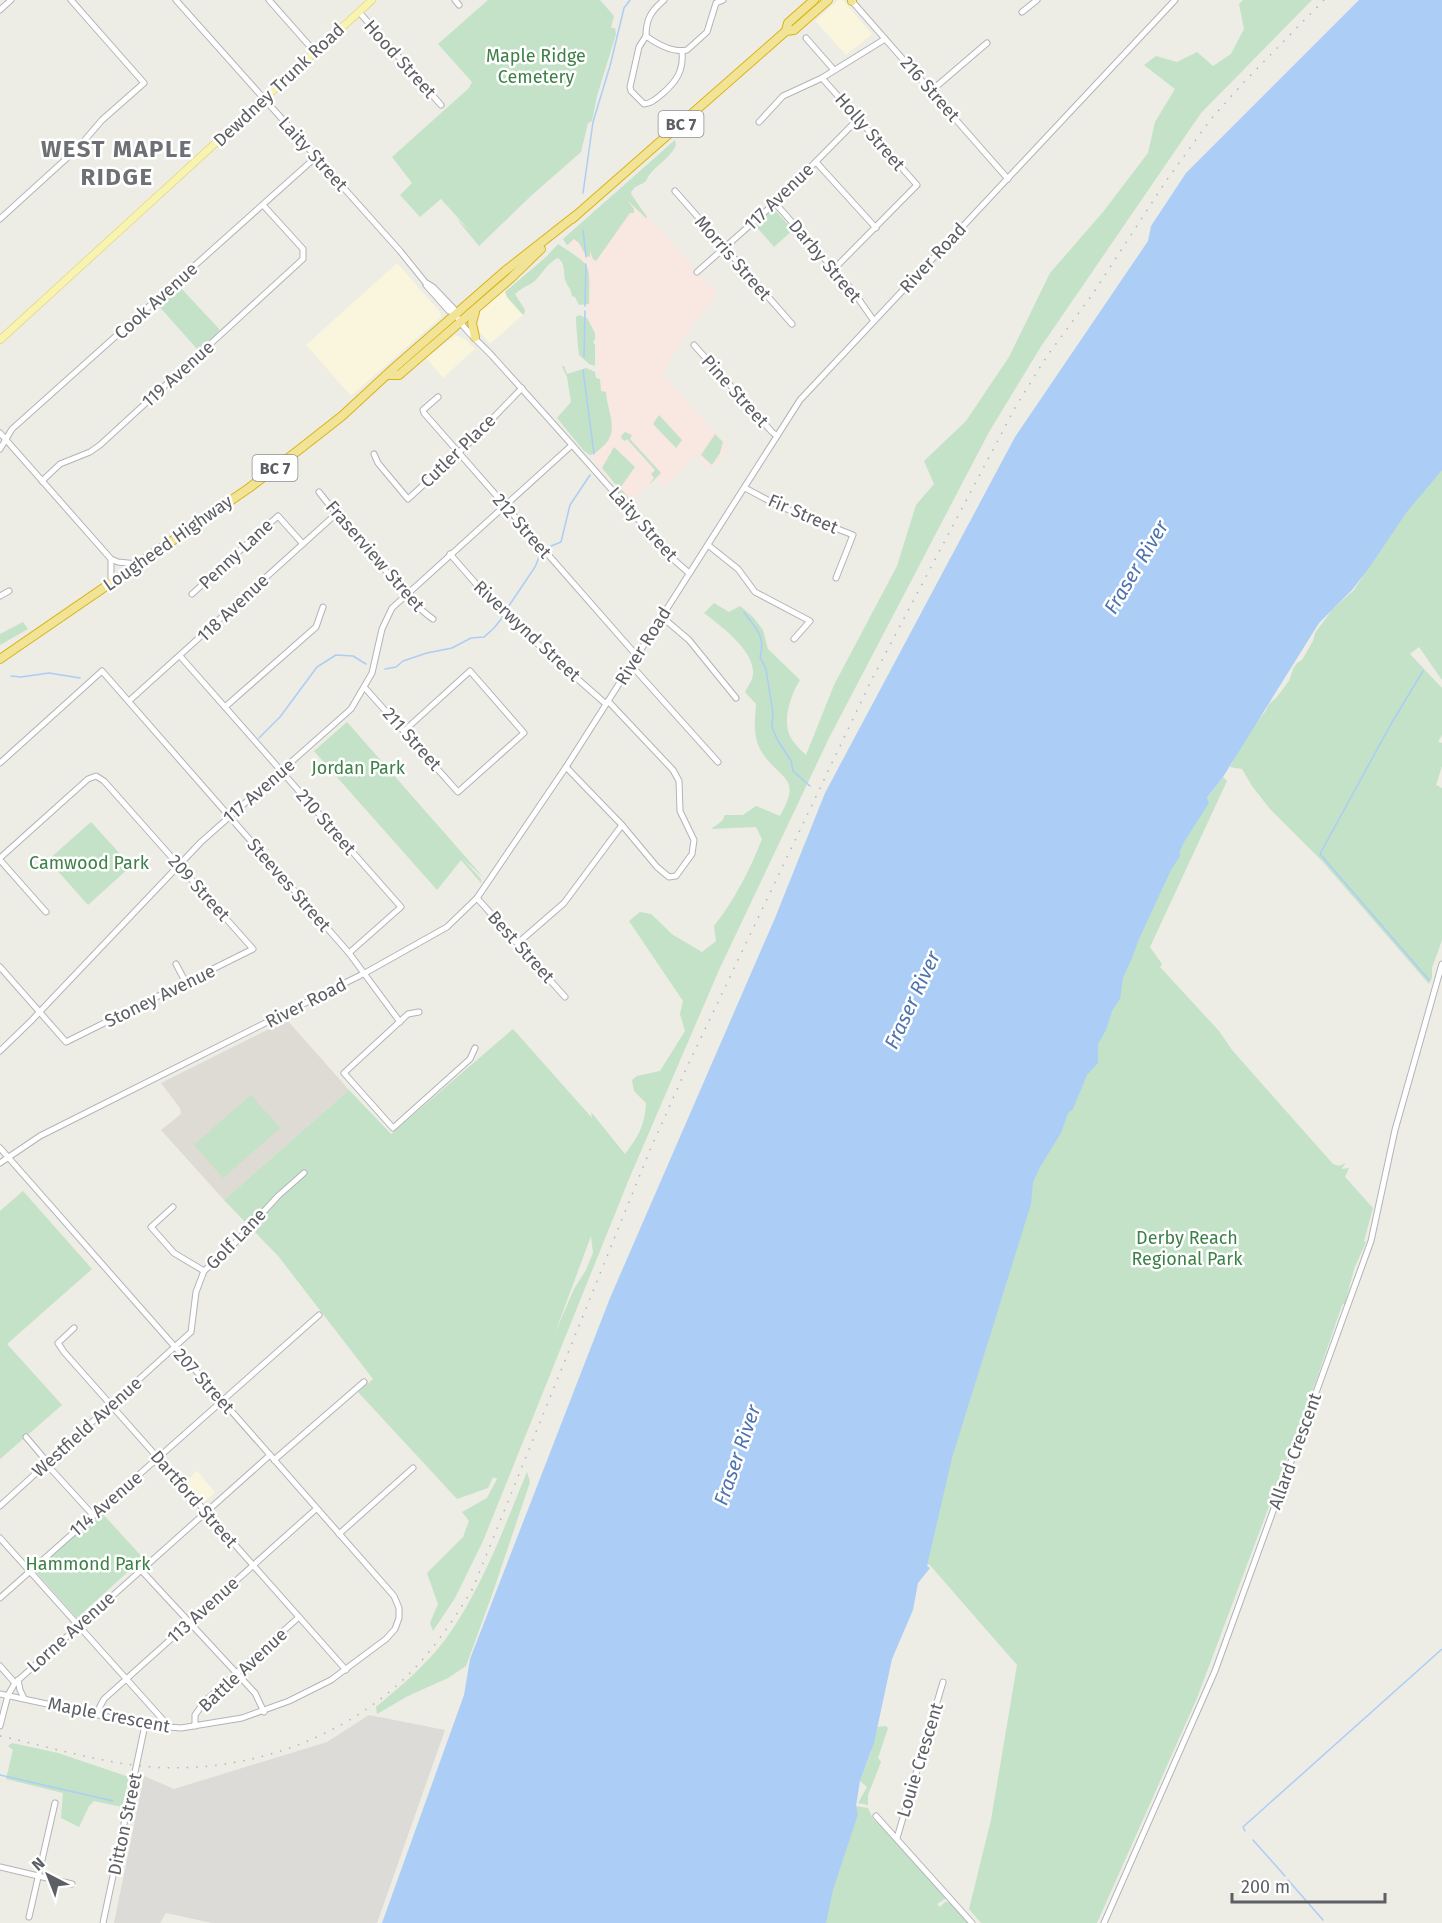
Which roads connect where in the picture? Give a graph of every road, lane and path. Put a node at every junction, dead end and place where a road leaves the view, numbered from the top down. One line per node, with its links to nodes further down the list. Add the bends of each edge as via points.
1 (11, 0): 14 (street)
2 (71, 0): 38 (street, via 144,83)
3 (176, 0): 27 (street, Laity Street)
4 (269, 0): 23 (street)
5 (372, 0): 15 (main road, Dewdney Trunk Road)
6 (664, 0): 18 (street, via 651,11)
7 (723, 0): 13 (street)
8 (814, 0): 17 (highway, Lougheed Highway / BC 7, via 788,23)
9 (828, 0): 17 (highway, Lougheed Highway / BC 7, via 794,30)
10 (852, 0): 20 (street, 216 Street)
11 (1037, 0): 16 (street)
12 (1175, 0): 33 (street, River Road)
13 (715, 1): 22 (street, via 707,32)
14 (0, 10)
15 (358, 12): 23 (main road, Dewdney Trunk Road); 28 (street, Hood Street)
16 (1022, 12)
17 (786, 31): 37 (highway, Lougheed Highway / BC 7)
18 (646, 36): 22 (street); 22 (street, via 639,47 630,87 644,104 651,103 675,82 682,69)
19 (806, 38): 24 (street)
20 (885, 39): 24 (street); 26 (street, 216 Street)
21 (987, 43): 26 (street)
22 (682, 51)
23 (315, 52): 27 (main road, Dewdney Trunk Road)
24 (834, 70): 25 (street)
25 (822, 78): 29 (street, Holly Street); 30 (street, via 783,96)
26 (931, 91): 33 (street, 216 Street)
27 (264, 99): 31 (street, Laity Street); 48 (main road, Dewdney Trunk Road)
28 (441, 105)
29 (858, 119): 32 (street, 117 Avenue); 39 (street, Holly Street, via 917,185)
30 (759, 122)
31 (316, 157): 36 (street, Cook Avenue); 44 (street, Laity Street)
32 (816, 162): 35 (street, 117 Avenue); 39 (street)
33 (1008, 179): 45 (street, River Road)
34 (675, 191): 40 (street, Morris Street)
35 (775, 203): 40 (street, 117 Avenue); 41 (street, Darby Street)
36 (263, 205): 54 (street, Cook Avenue, via 12,429); 59 (street, 119 Avenue, via 303,249 301,262 100,445 60,464)
37 (576, 216): 43 (highway, Lougheed Highway / BC 7); 44 (highway, Lougheed Highway / BC 7, via 505,271)
38 (0, 219)
39 (876, 228): 41 (street)
40 (725, 248): 42 (street, 117 Avenue); 46 (street, Morris Street)
41 (834, 269): 45 (street, Darby Street)
42 (697, 272)
43 (477, 308): 44 (highway, Lougheed Highway / BC 7); 47 (highway, via 472,320)
44 (456, 316): 47 (street, Laity Street); 68 (highway, Lougheed Highway / BC 7, via 399,375 387,375 342,416 249,488)
45 (874, 321): 53 (street, River Road, via 804,395)
46 (792, 324)
47 (475, 337): 50 (street, Laity Street)
48 (0, 340)
49 (694, 345): 53 (street, Pine Street)
50 (522, 388): 55 (street, Laity Street); 57 (street, Cutler Place)
51 (438, 397): 57 (street, 212 Street, via 423,411)
52 (0, 433): 54 (street)
53 (777, 436): 60 (street, River Road)
54 (6, 440): 56 (street, Cook Avenue); 59 (street)
55 (572, 445): 62 (street, 117 Avenue); 69 (street, Laity Street)
56 (0, 448)
57 (459, 453): 58 (street, Cutler Place, via 408,499); 62 (street, 212 Street)
58 (374, 454)
59 (42, 481): 67 (street)
60 (745, 488): 65 (street, River Road); 70 (street, Fir Street, via 779,507 853,535)
61 (319, 492): 63 (street, Fraserview Street)
62 (504, 506): 66 (street, 117 Avenue); 81 (street, 212 Street)
63 (336, 514): 64 (street, 118 Avenue); 74 (street, Fraserview Street)
64 (303, 544): 73 (street, Penny Lane, via 278,516); 80 (street, 118 Avenue)
65 (708, 545): 69 (street, River Road); 79 (street, via 738,569 759,595 810,621)
66 (450, 554): 74 (street, 117 Avenue); 87 (street, Riverwynd Street, via 498,609)
67 (111, 559): 68 (street); 71 (street)
68 (137, 564): 71 (highway, Lougheed Highway / BC 7)
69 (689, 573): 77 (street, River Road)
70 (836, 578)
71 (111, 583): 82 (highway, Lougheed Highway / BC 7)
72 (9, 591): 75 (street)
73 (192, 594)
74 (406, 595): 78 (street, Fraserview Street); 84 (street, 117 Avenue, via 386,619)
75 (0, 596)
76 (323, 607): 88 (street, via 316,627)
77 (662, 617): 81 (street, River Road); 85 (street, via 689,640)
78 (433, 620)
79 (795, 639)
80 (180, 656): 86 (street, 118 Avenue); 88 (street, 210 Street)
81 (637, 656): 83 (street, River Road)
82 (0, 659)
83 (631, 665): 87 (street, River Road); 90 (street)
84 (365, 688): 89 (street, 211 Street); 93 (street, 117 Avenue, via 346,714)
85 (736, 698)
86 (129, 701): 91 (street, Steeves Street, via 102,671); 94 (street, Steeves Street)
87 (607, 702): 92 (street, River Road); 95 (street, Riverwynd Street, via 679,781 680,811 694,840 692,854 676,876 669,877)
88 (225, 707): 93 (street, 210 Street)
89 (405, 730): 89 (street, 211 Street, via 458,792 524,733 470,671)
90 (718, 762)
91 (0, 763)
92 (566, 767): 95 (street); 98 (street, River Road)
93 (281, 771): 94 (street, 117 Avenue); 102 (street, 210 Street, via 401,907)
94 (229, 817): 97 (street, 117 Avenue); 102 (street, Steeves Street)
95 (622, 825): 100 (street, via 564,903)
96 (0, 859): 97 (street, 209 Street, via 96,776); 99 (street)
97 (180, 865): 101 (street, 209 Street); 109 (street, 117 Avenue)
98 (477, 898): 100 (street, Best Street); 106 (street, River Road, via 447,927)
99 (46, 912)
100 (518, 943): 108 (street, Best Street)
101 (253, 949): 107 (street, Stoney Avenue)
102 (349, 953): 106 (street, Steeves Street)
103 (176, 964): 107 (street)
104 (1442, 964): 169 (street, Allard Crescent, via 1395,1130 1368,1251 1215,1671)
105 (1, 971): 109 (street)
106 (366, 974): 111 (street, Steeves Street); 115 (street, River Road, via 40,1136)
107 (186, 984): 109 (street, Stoney Avenue, via 66,1042)
108 (565, 997)
109 (40, 1012): 113 (street, 117 Avenue)
110 (419, 1012): 111 (street, via 408,1014)
111 (400, 1022): 112 (street, via 344,1073 393,1128 470,1059)
112 (475, 1048)
113 (0, 1051)
114 (0, 1148): 115 (street, 207 Street)
115 (8, 1157): 116 (street, River Road); 122 (street, 207 Street)
116 (0, 1163)
117 (304, 1173): 119 (street, Golf Lane)
118 (173, 1207): 119 (street, via 151,1227 174,1253)
119 (204, 1271): 122 (street, Golf Lane, via 196,1292 192,1330)
120 (320, 1315): 124 (street, 114 Avenue)
121 (74, 1328): 125 (street, Dartford Street, via 58,1343)
122 (175, 1348): 124 (street, 207 Street); 125 (street, Westfield Avenue)
123 (364, 1382): 128 (street, Lorne Avenue)
124 (222, 1402): 127 (street, 114 Avenue); 128 (street, 207 Street)
125 (112, 1405): 127 (street, Dartford Street); 129 (street, Westfield Avenue)
126 (26, 1437): 129 (street)
127 (159, 1458): 133 (street, Dartford Street); 134 (street, 114 Avenue)
128 (272, 1458): 132 (street, 207 Street); 133 (street, Lorne Avenue)
129 (47, 1463): 131 (street, Westfield Avenue); 134 (street)
130 (413, 1468): 135 (street)
131 (0, 1506)
132 (316, 1509): 135 (street, 207 Street); 137 (street, 113 Avenue)
133 (206, 1512): 137 (street, Dartford Street); 138 (street, Lorne Avenue)
134 (93, 1515): 139 (street, 114 Avenue)
135 (339, 1534): 142 (street, 207 Street, via 394,1596)
136 (0, 1538): 139 (street)
137 (253, 1565): 141 (street, Dartford Street); 143 (street, 113 Avenue)
138 (141, 1570): 143 (street); 144 (street, Lorne Avenue)
139 (30, 1571): 140 (street, 114 Avenue); 144 (street)
140 (0, 1598)
141 (299, 1617): 146 (street, Dartford Street); 147 (street, Battle Avenue)
142 (399, 1618): 146 (street, Maple Crescent, via 391,1634)
143 (190, 1622): 147 (street); 148 (street, 113 Avenue)
144 (78, 1625): 148 (street); 149 (street, Lorne Avenue)
145 (0, 1666): 149 (street)
146 (346, 1670): 154 (street, Maple Crescent)
147 (237, 1673): 154 (street, via 255,1693); 159 (street, Battle Avenue, via 200,1707)
148 (127, 1679): 155 (street, 113 Avenue, via 101,1702); 156 (street)
149 (16, 1681): 152 (street, Lorne Avenue); 153 (street)
150 (943, 1682): 162 (street, Louie Crescent)
151 (0, 1694): 152 (street, Maple Crescent)
152 (8, 1695): 153 (street, Maple Crescent); 158 (street, Lorne Avenue)
153 (24, 1698): 155 (street, Maple Crescent)
154 (264, 1712): 159 (street, Maple Crescent)
155 (96, 1714): 157 (street, Maple Crescent)
156 (164, 1721)
157 (146, 1725): 159 (street, Maple Crescent); 167 (street, Ditton Street)
158 (0, 1726)
159 (195, 1726)
160 (55, 1803): 164 (street)
161 (876, 1816): 162 (street)
162 (897, 1838): 168 (street)
163 (0, 1867): 164 (street)
164 (39, 1876): 165 (street); 166 (street)
165 (72, 1884)
166 (29, 1917)
167 (103, 1923)
168 (972, 1923)
169 (1104, 1923)

